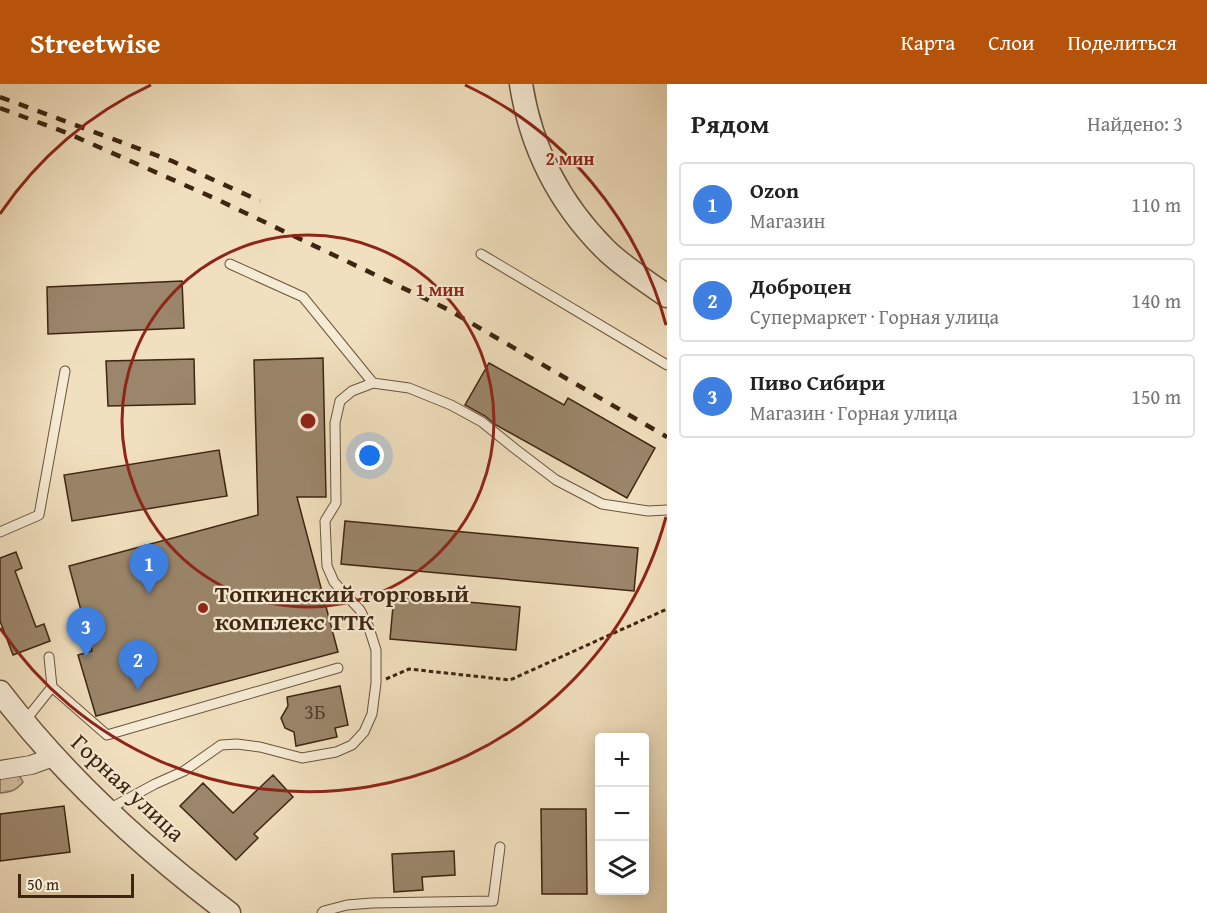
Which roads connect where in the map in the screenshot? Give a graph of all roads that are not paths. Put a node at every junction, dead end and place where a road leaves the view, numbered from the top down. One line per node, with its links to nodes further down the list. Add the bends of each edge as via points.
1 (521, 84): 4 (street, via 534,138 567,203 606,249)
2 (481, 254): 5 (lane)
3 (230, 264): 7 (lane, via 303,297)
4 (667, 296)
5 (667, 365)
6 (65, 371): 9 (lane, via 39,515)
7 (373, 383): 8 (lane, via 409,388 451,405 482,422 556,480 602,504 648,512); 17 (lane, via 352,391 340,401 335,423 336,503 325,521 327,566 334,582 360,610 376,650 372,714 364,732 352,745 336,752 302,758 260,747 221,746 184,771)
8 (667, 510)
9 (0, 532)
10 (49, 657): 12 (lane)
11 (338, 668): 12 (lane, via 107,735)
12 (52, 687): 14 (lane)
13 (0, 692): 14 (street, Горная улица)
14 (24, 722): 15 (street, Горная улица)
15 (53, 757): 16 (street); 17 (street, Горная улица)
16 (0, 770)
17 (106, 810): 19 (street, Горная улица)
18 (500, 847): 20 (lane, via 493,901 372,903)
19 (229, 913)
20 (322, 913)

